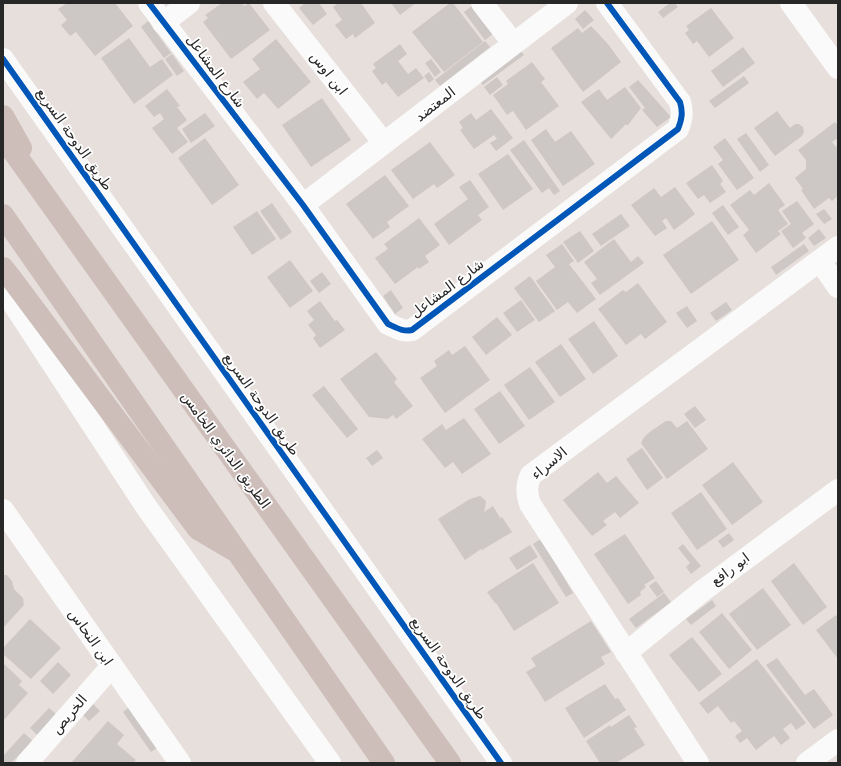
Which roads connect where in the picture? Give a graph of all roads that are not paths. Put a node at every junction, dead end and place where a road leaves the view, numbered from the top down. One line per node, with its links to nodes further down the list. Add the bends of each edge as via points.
1 (148, 3): 8 (street, شارع المشاعل)
2 (190, 3): 8 (street)
3 (274, 3): 14 (street, ابن اوس)
4 (482, 3): 9 (street)
5 (567, 3): 9 (street, المعتضد)
6 (607, 3): 15 (street, شارع المشاعل, via 680,102 682,120 678,129 412,330 401,330 388,324)
7 (791, 3): 11 (street)
8 (163, 23): 15 (street, شارع المشاعل)
9 (513, 43): 14 (street, المعتضد)
10 (3, 59): 34 (street, طريق الدوحة السريع)
11 (838, 68)
12 (3, 116): 17 (highway)
13 (3, 137): 17 (highway, الطريق الدائري الخامس)
14 (384, 144): 15 (street, المعتضد)
15 (302, 204)
16 (3, 215): 25 (highway)
17 (60, 219): 33 (highway, الطريق الدائري الخامس)
18 (838, 248): 19 (street, الاسراء)
19 (820, 261): 21 (street); 26 (street, الاسراء, via 531,475 526,489 530,504)
20 (3, 268): 25 (highway, via 198,529)
21 (838, 287)
22 (3, 288): 31 (street, via 146,505)
23 (838, 490): 26 (street, ابو رافع, via 700,592)
24 (3, 510): 27 (street, ابن النحاس)
25 (237, 552): 32 (highway)
26 (626, 653): 35 (street, الاسراء)
27 (112, 666): 29 (street, الخريص); 30 (street, ابن النحاس)
28 (838, 740): 36 (street)
29 (27, 763)
30 (180, 763)
31 (330, 763)
32 (384, 763)
33 (450, 763)
34 (501, 763)
35 (698, 763)
36 (807, 763)

